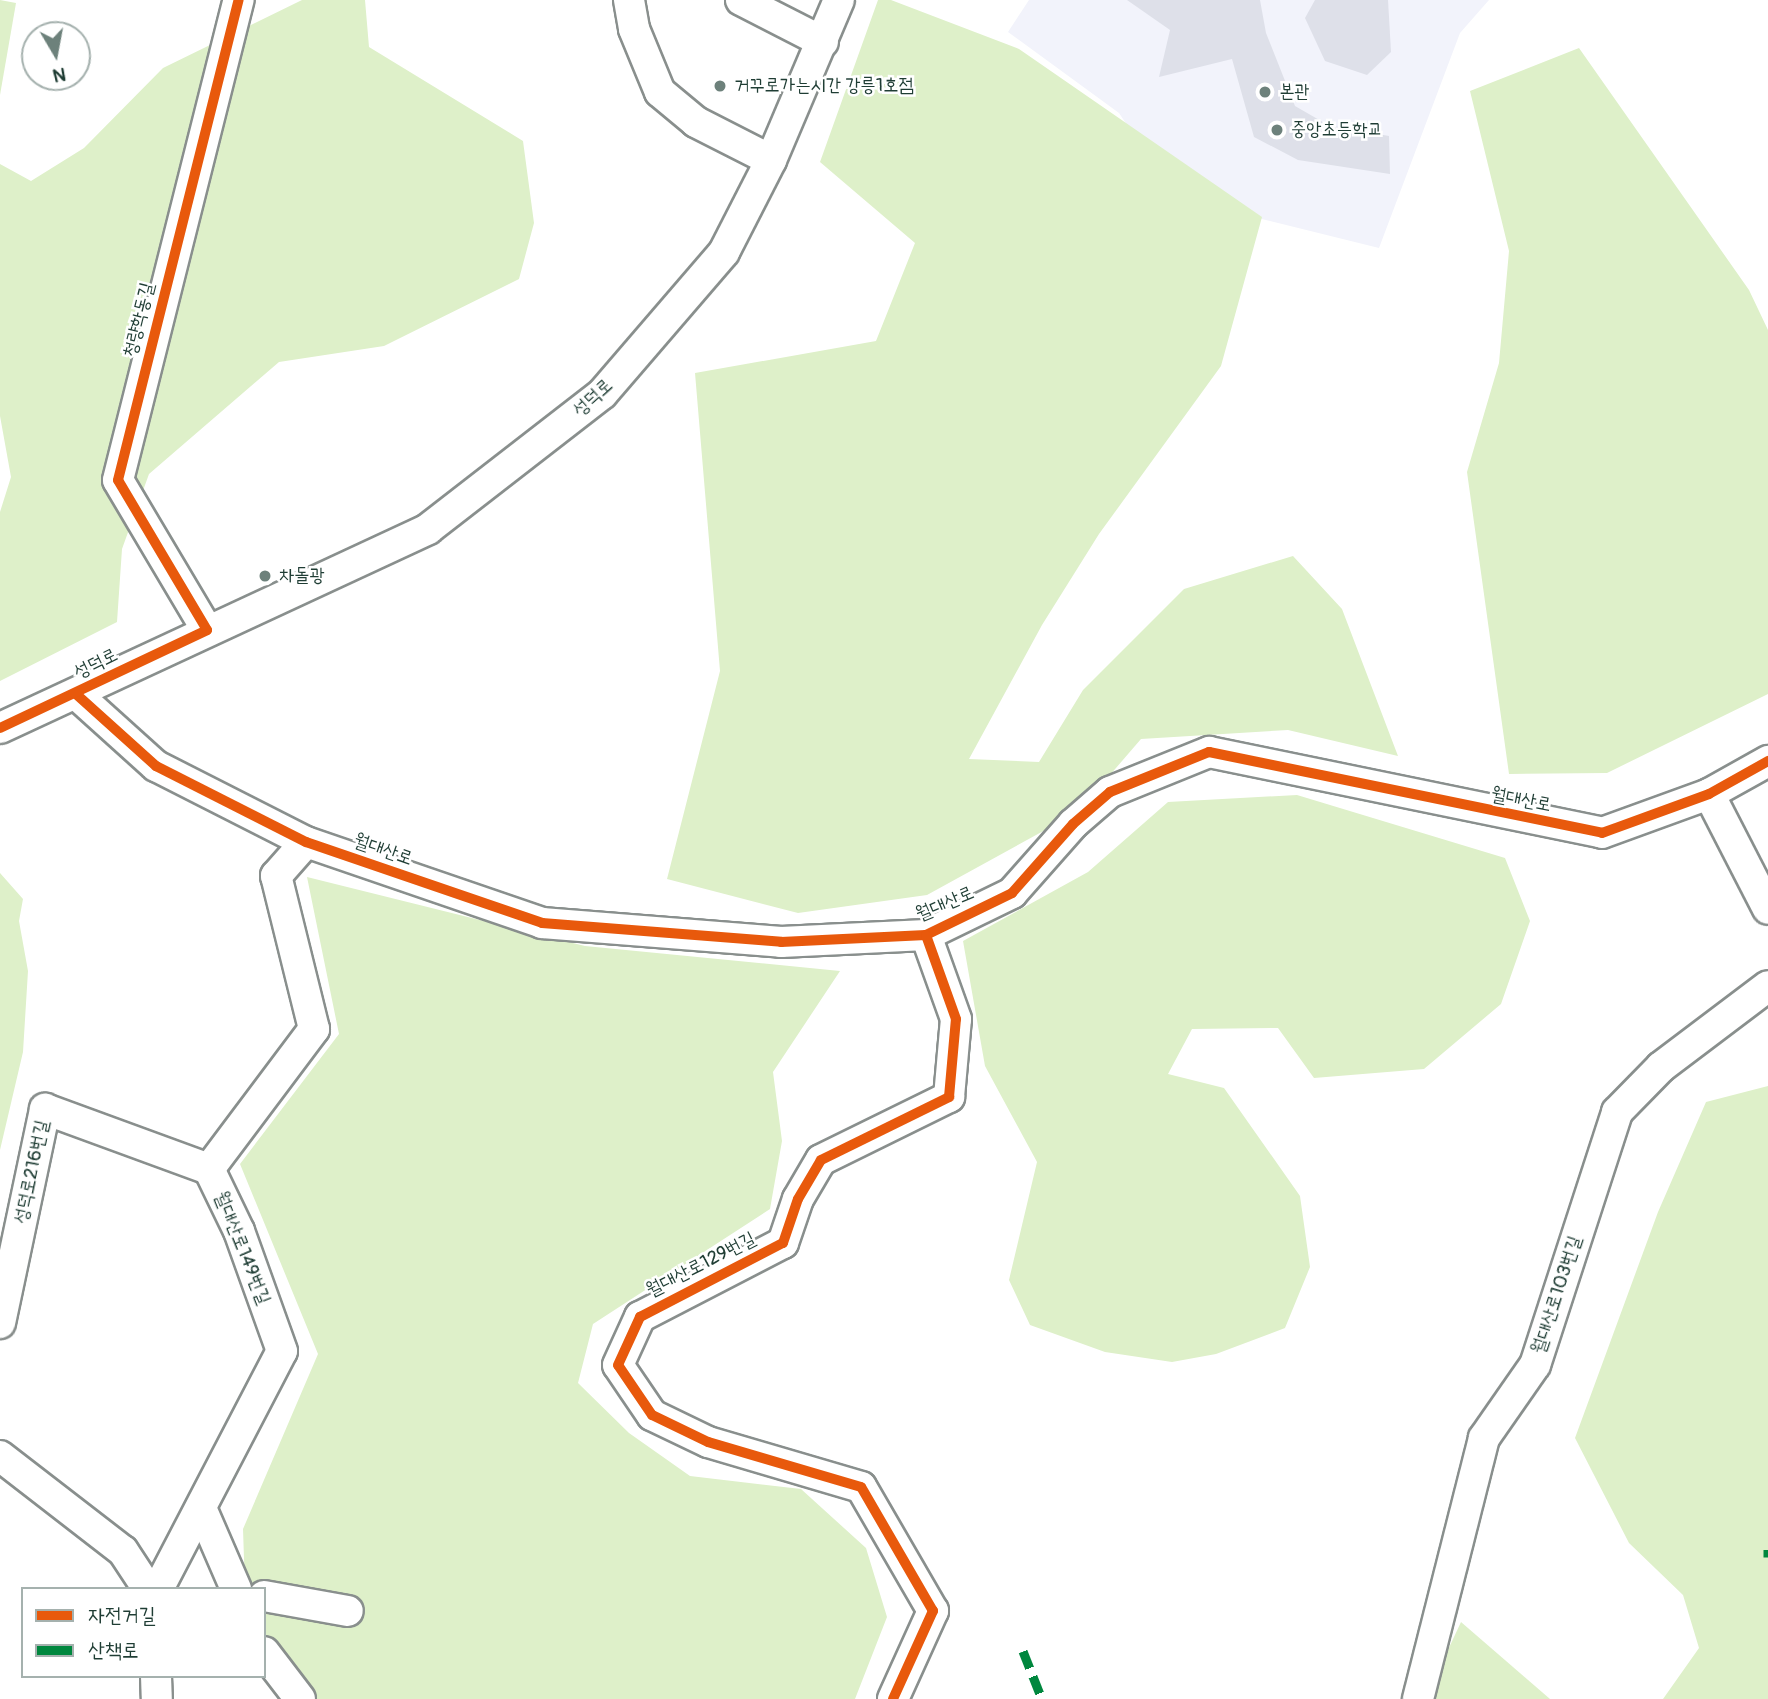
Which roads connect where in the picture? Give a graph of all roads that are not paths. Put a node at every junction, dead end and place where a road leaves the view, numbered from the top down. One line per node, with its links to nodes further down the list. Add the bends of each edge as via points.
1 (239, 0): 7 (street, 청량학동길, via 118,480)
2 (629, 0): 6 (street, via 634,29 660,92 696,122)
3 (741, 0): 5 (street)
4 (839, 0): 5 (street, 성덕로)
5 (823, 42): 6 (street, 성덕로)
6 (771, 160): 7 (street, 성덕로, via 724,252 602,394 428,529)
7 (206, 630): 8 (street, 성덕로)
8 (76, 694): 9 (street, 성덕로); 12 (street, 월대산로, via 156,766)
9 (0, 727)
10 (1768, 761): 11 (street, 월대산로)
11 (1709, 794): 13 (street); 14 (street, 월대산로, via 1602,833 1209,752 1110,792 1073,824 1012,893)
12 (306, 842): 14 (street, 월대산로, via 542,923 781,942); 16 (street, 월대산로149번길, via 276,876 314,1029)
13 (1768, 908)
14 (926, 935): 29 (street, 월대산로129번길, via 956,1019 949,1097 821,1160 798,1199 783,1243 640,1317 618,1365 652,1415 708,1442 861,1486 933,1611)
15 (1768, 986): 30 (street, 월대산로103번길, via 1661,1067 1617,1112 1535,1365 1484,1438)
16 (209, 1169): 17 (street, 성덕로216번길, via 45,1109); 19 (street, 월대산로149번길, via 239,1231 282,1351)
17 (0, 1323)
18 (0, 1457): 20 (street, via 123,1551)
19 (201, 1508): 21 (street, 월대산로149번길); 22 (street)
20 (147, 1587)
21 (159, 1587)
22 (235, 1587)
23 (266, 1596): 24 (street)
24 (348, 1611)
25 (266, 1655): 28 (street)
26 (156, 1678): 27 (street)
27 (157, 1699)
28 (300, 1699)
29 (893, 1699)
30 (1418, 1699)

